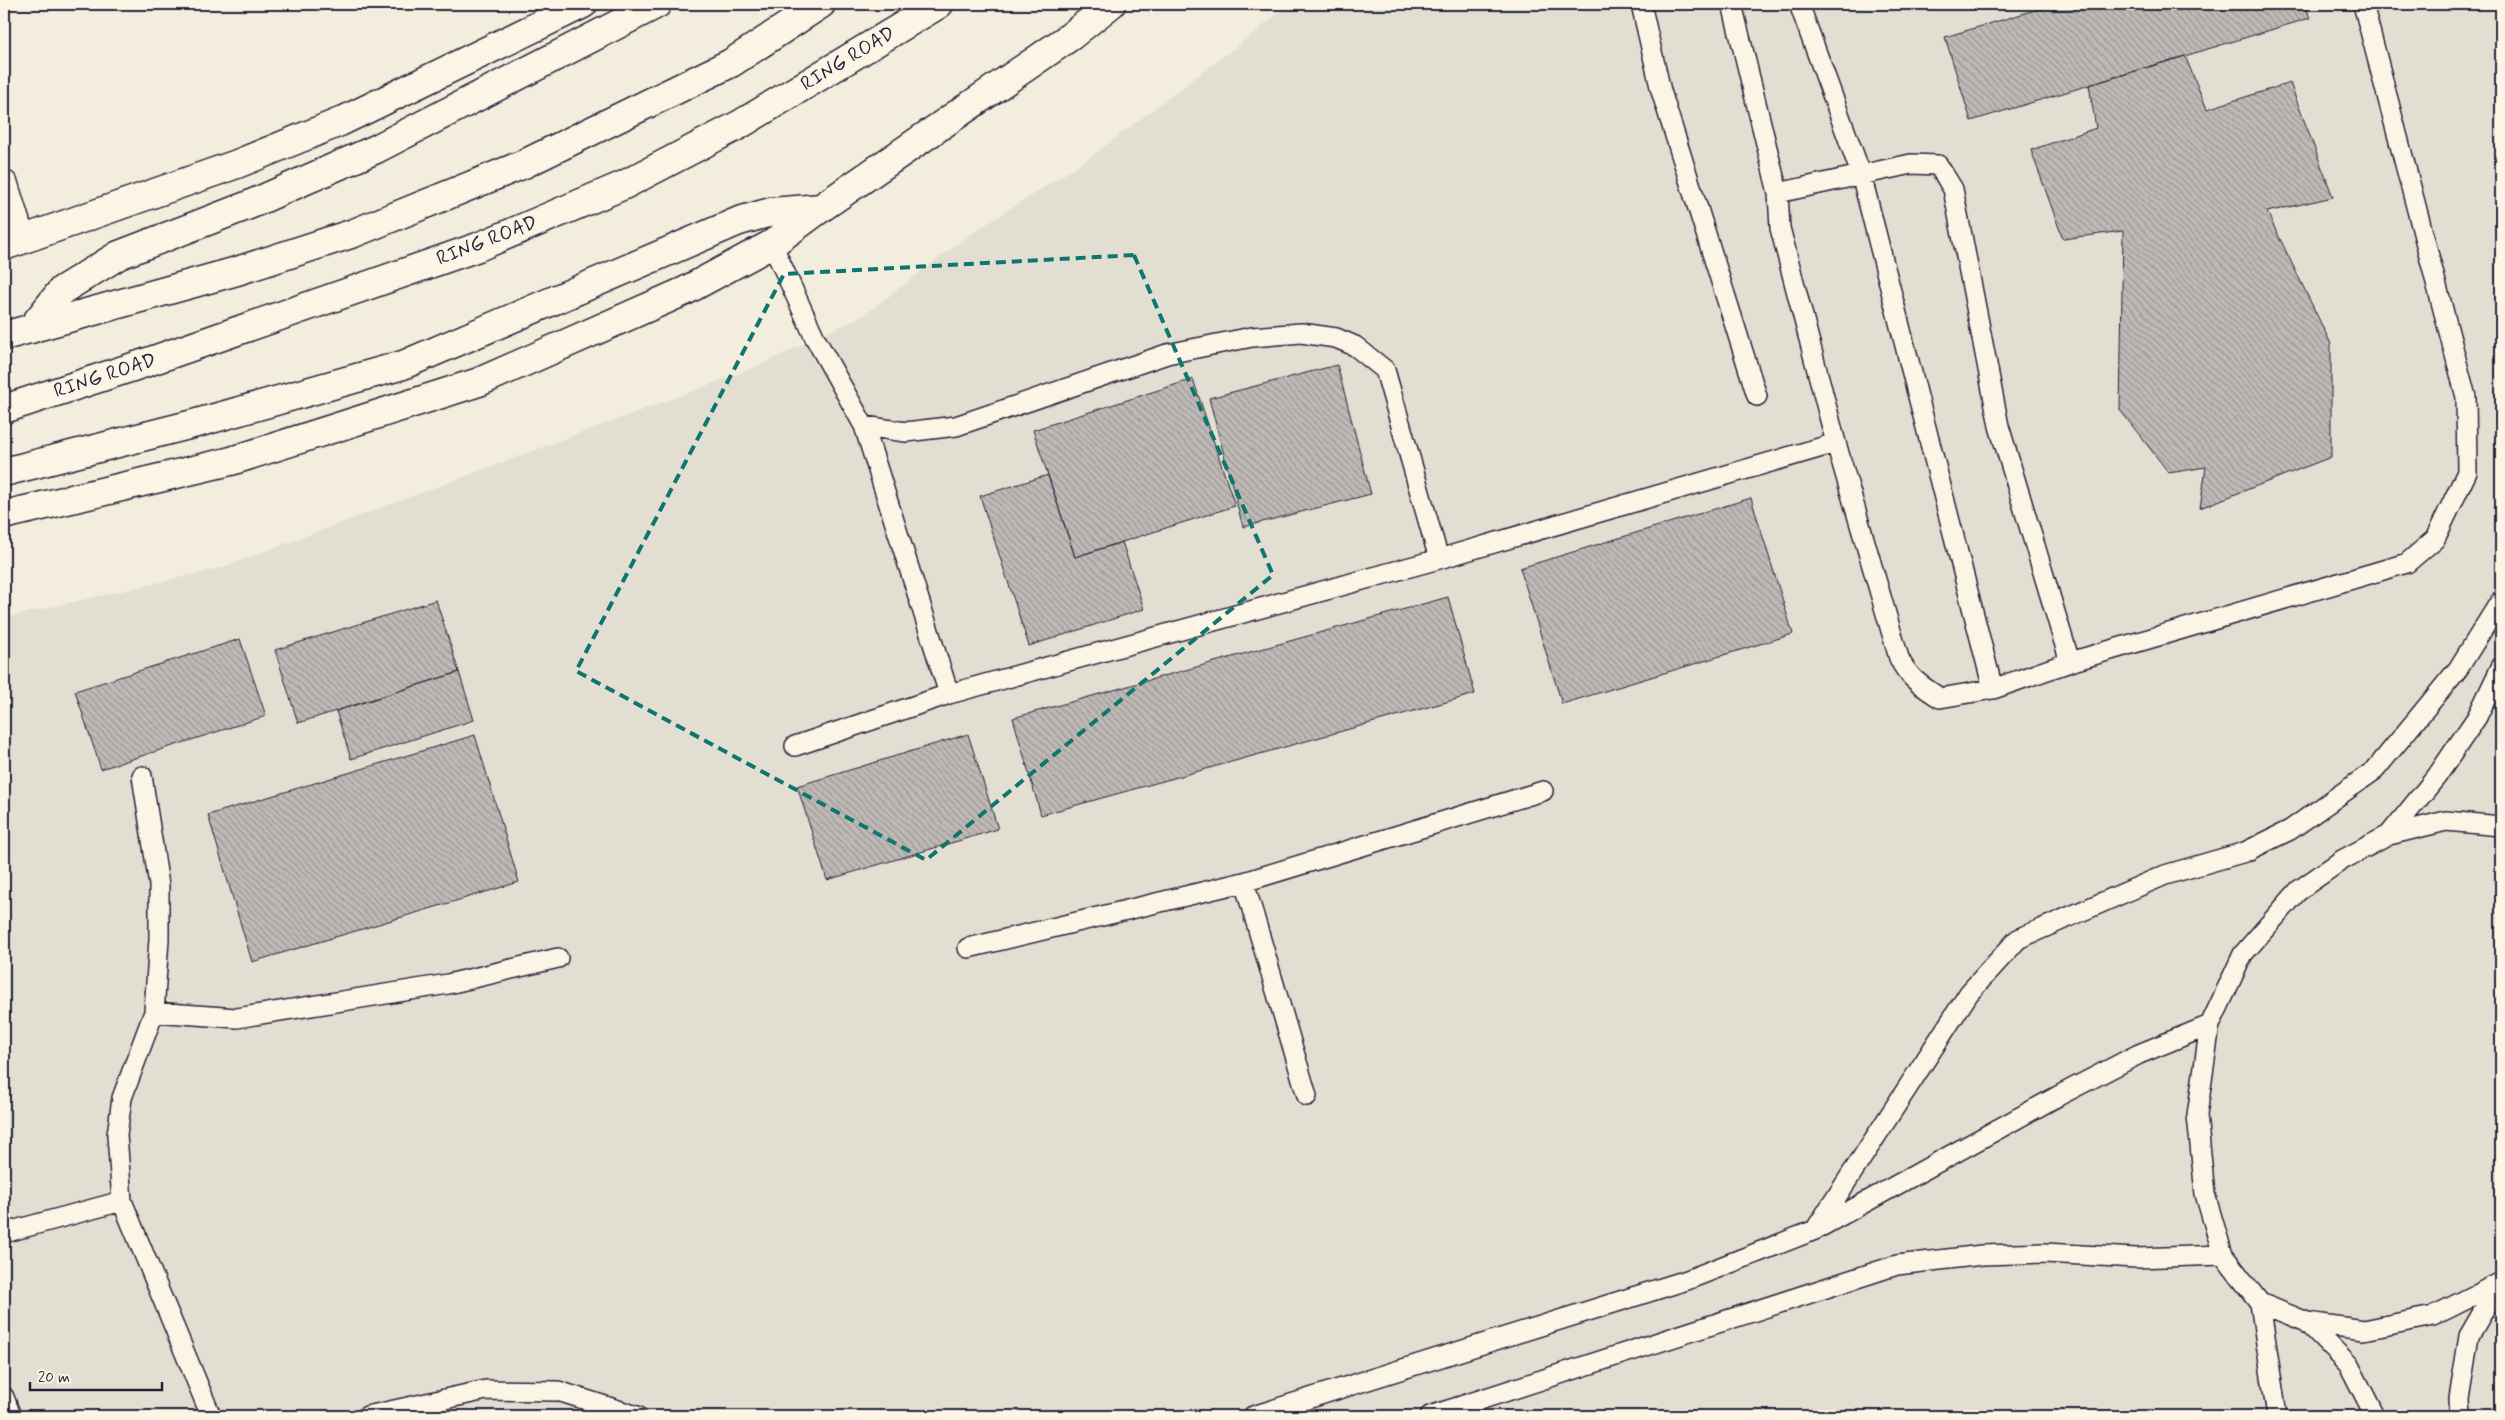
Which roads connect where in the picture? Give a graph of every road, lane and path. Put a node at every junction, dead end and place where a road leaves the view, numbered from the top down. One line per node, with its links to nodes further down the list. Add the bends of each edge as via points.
1 (583, 4): 14 (main road, via 340,122 237,164)
2 (657, 4): 16 (main road, via 376,149 249,205 119,254 62,290)
3 (821, 4): 16 (main road, via 731,63 524,164 354,233 237,271)
4 (939, 4): 19 (main road, RING ROAD, via 739,124 624,186 478,247)
5 (1111, 4): 13 (main road, via 1071,36)
6 (1641, 4): 18 (lane, via 1661,91)
7 (1732, 4): 12 (lane)
8 (1799, 4): 10 (lane)
9 (2363, 4): 26 (lane, via 2466,397 2467,472 2435,540 2408,563)
10 (1861, 174): 12 (lane); 26 (lane, via 1911,164 1938,165 1953,189 1999,426); 28 (lane)
11 (4, 185): 14 (main road)
12 (1778, 193): 21 (lane, via 1780,228)
13 (821, 208): 15 (main road); 22 (main road, via 771,212 739,222 403,365 197,423)
14 (13, 243)
15 (772, 244): 20 (lane, via 815,338); 23 (main road, via 685,290 479,382 231,461)
16 (31, 329): 17 (main road)
17 (4, 336)
18 (1757, 396)
19 (4, 409)
20 (864, 426): 24 (lane, via 906,432 956,426 1167,354 1252,337 1301,333 1336,338 1355,346 1384,370); 29 (lane)
21 (1836, 442): 24 (lane); 28 (lane, via 1904,670 1940,698)
22 (4, 472)
23 (4, 515)
24 (1438, 559): 29 (lane)
25 (2501, 600): 42 (lane, via 2458,669 2375,770 2290,830 2245,852 2165,875 2018,939 1969,993)
26 (2070, 662): 28 (lane)
27 (2501, 667): 34 (lane, via 2477,717 2437,776)
28 (1994, 688)
29 (949, 694): 30 (lane)
30 (795, 746)
31 (142, 776): 38 (lane, via 159,885)
32 (1543, 791): 35 (lane)
33 (2501, 826): 34 (lane, via 2446,821)
34 (2389, 835): 39 (lane, via 2342,860 2299,890 2243,954)
35 (1244, 882): 36 (lane); 40 (lane)
36 (968, 948)
37 (558, 958): 38 (lane, via 448,984 237,1018)
38 (154, 1012): 41 (lane, via 122,1098 117,1135)
39 (2210, 1025): 42 (lane, via 2140,1054 2066,1092); 44 (lane, via 2197,1115 2205,1194)
40 (1307, 1096)
41 (122, 1201): 43 (lane); 50 (lane)
42 (1815, 1230): 53 (lane, via 1687,1280)
43 (4, 1233)
44 (2223, 1256): 46 (lane); 54 (lane, via 2136,1258 2045,1253 1982,1255 1897,1265)
45 (2500, 1283): 47 (lane, via 2433,1316 2364,1330); 57 (lane, via 2469,1336 2459,1399)
46 (2260, 1303): 47 (lane); 55 (lane)
47 (2307, 1322): 56 (lane, via 2349,1365)
48 (4, 1397): 49 (lane)
49 (11, 1416)
50 (210, 1416)
51 (367, 1416): 52 (lane, via 486,1390 558,1391)
52 (637, 1416)
53 (1253, 1416)
54 (1430, 1416)
55 (2277, 1416)
56 (2375, 1416)
57 (2460, 1416)

